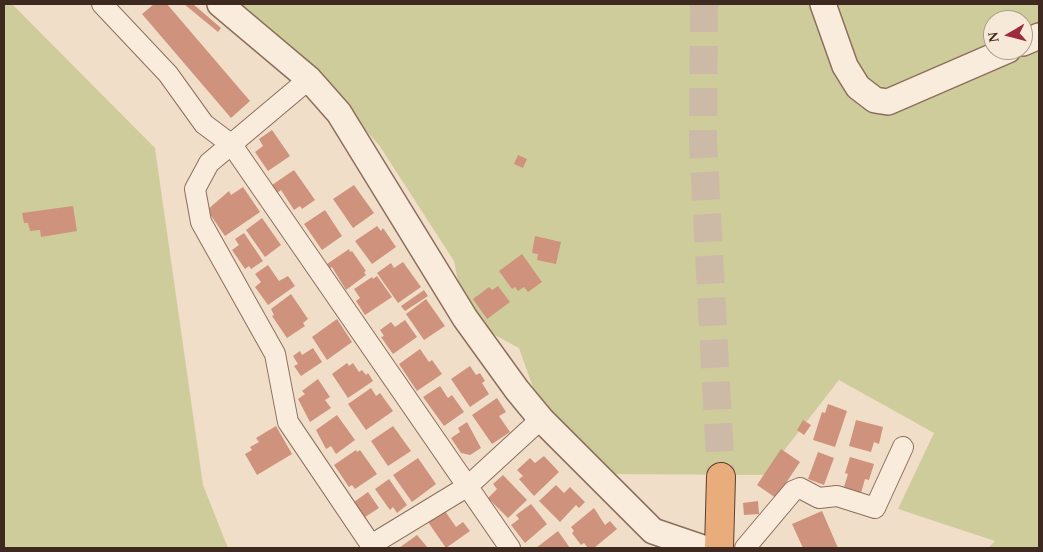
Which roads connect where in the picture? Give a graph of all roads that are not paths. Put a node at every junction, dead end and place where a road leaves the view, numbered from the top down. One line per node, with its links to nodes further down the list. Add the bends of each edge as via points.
1 (102, 4): 6 (street, via 168,74 204,124)
2 (220, 4): 5 (street)
3 (823, 4): 4 (street, via 845,66 858,88 874,100 888,102)
4 (985, 60)
5 (308, 78): 6 (street); 7 (street, via 339,113 465,318)
6 (232, 145): 10 (street); 11 (street, via 209,162 195,189 201,222 276,354 288,422)
7 (541, 419): 10 (street); 13 (street, via 654,531)
8 (902, 447): 15 (street, via 875,508 837,496 819,498 800,488 793,491)
9 (720, 477): 14 (highway)
10 (468, 486): 11 (street); 12 (street)
11 (372, 547)
12 (510, 548)
13 (703, 548)
14 (719, 548)
15 (745, 548)

